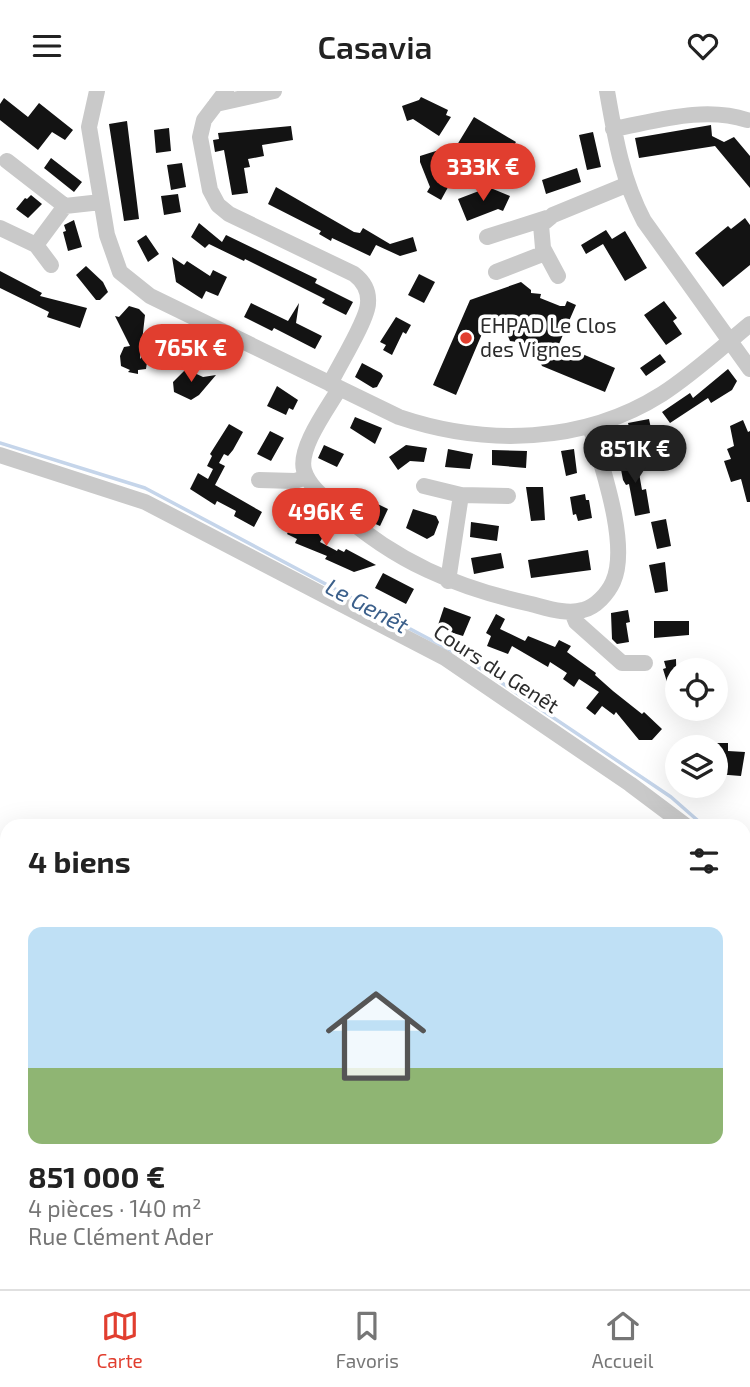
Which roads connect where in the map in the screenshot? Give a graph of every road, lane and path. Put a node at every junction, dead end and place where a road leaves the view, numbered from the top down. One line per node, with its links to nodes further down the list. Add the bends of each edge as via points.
1 (97, 91): 9 (street, via 89,127)
2 (274, 91): 4 (street)
3 (607, 91): 6 (street)
4 (221, 97): 22 (street, via 201,127 200,137 210,190 218,205 354,274 368,293 368,308)
5 (747, 120): 6 (street, via 705,113)
6 (613, 129): 8 (street)
7 (7, 161): 10 (street)
8 (626, 185): 11 (street); 20 (street, via 644,221)
9 (101, 202): 10 (street); 22 (street, via 112,254 120,272 134,285)
10 (65, 206): 14 (street)
11 (547, 218): 13 (street); 15 (street, via 541,225)
12 (0, 228): 14 (street)
13 (487, 237)
14 (36, 245): 16 (street)
15 (545, 253): 17 (street); 18 (street)
16 (51, 265)
17 (496, 272)
18 (558, 276)
19 (750, 324): 20 (street)
20 (731, 340): 21 (street); 23 (street, via 660,395)
21 (750, 369)
22 (335, 386): 23 (street, via 399,417 443,430 530,436); 25 (street, via 307,446 303,464)
23 (590, 426): 31 (street, via 608,488 618,563 614,581 604,595 584,610)
24 (0, 455): 33 (street, Cours du Genêt, via 145,502 445,658)
25 (307, 477): 26 (street); 30 (street, via 318,492 390,552)
26 (259, 480)
27 (424, 486): 28 (street)
28 (461, 495): 29 (street); 30 (street)
29 (508, 496)
30 (448, 581): 31 (street, via 488,595)
31 (572, 612): 32 (street, via 576,622 622,663)
32 (645, 663)
33 (677, 819)

